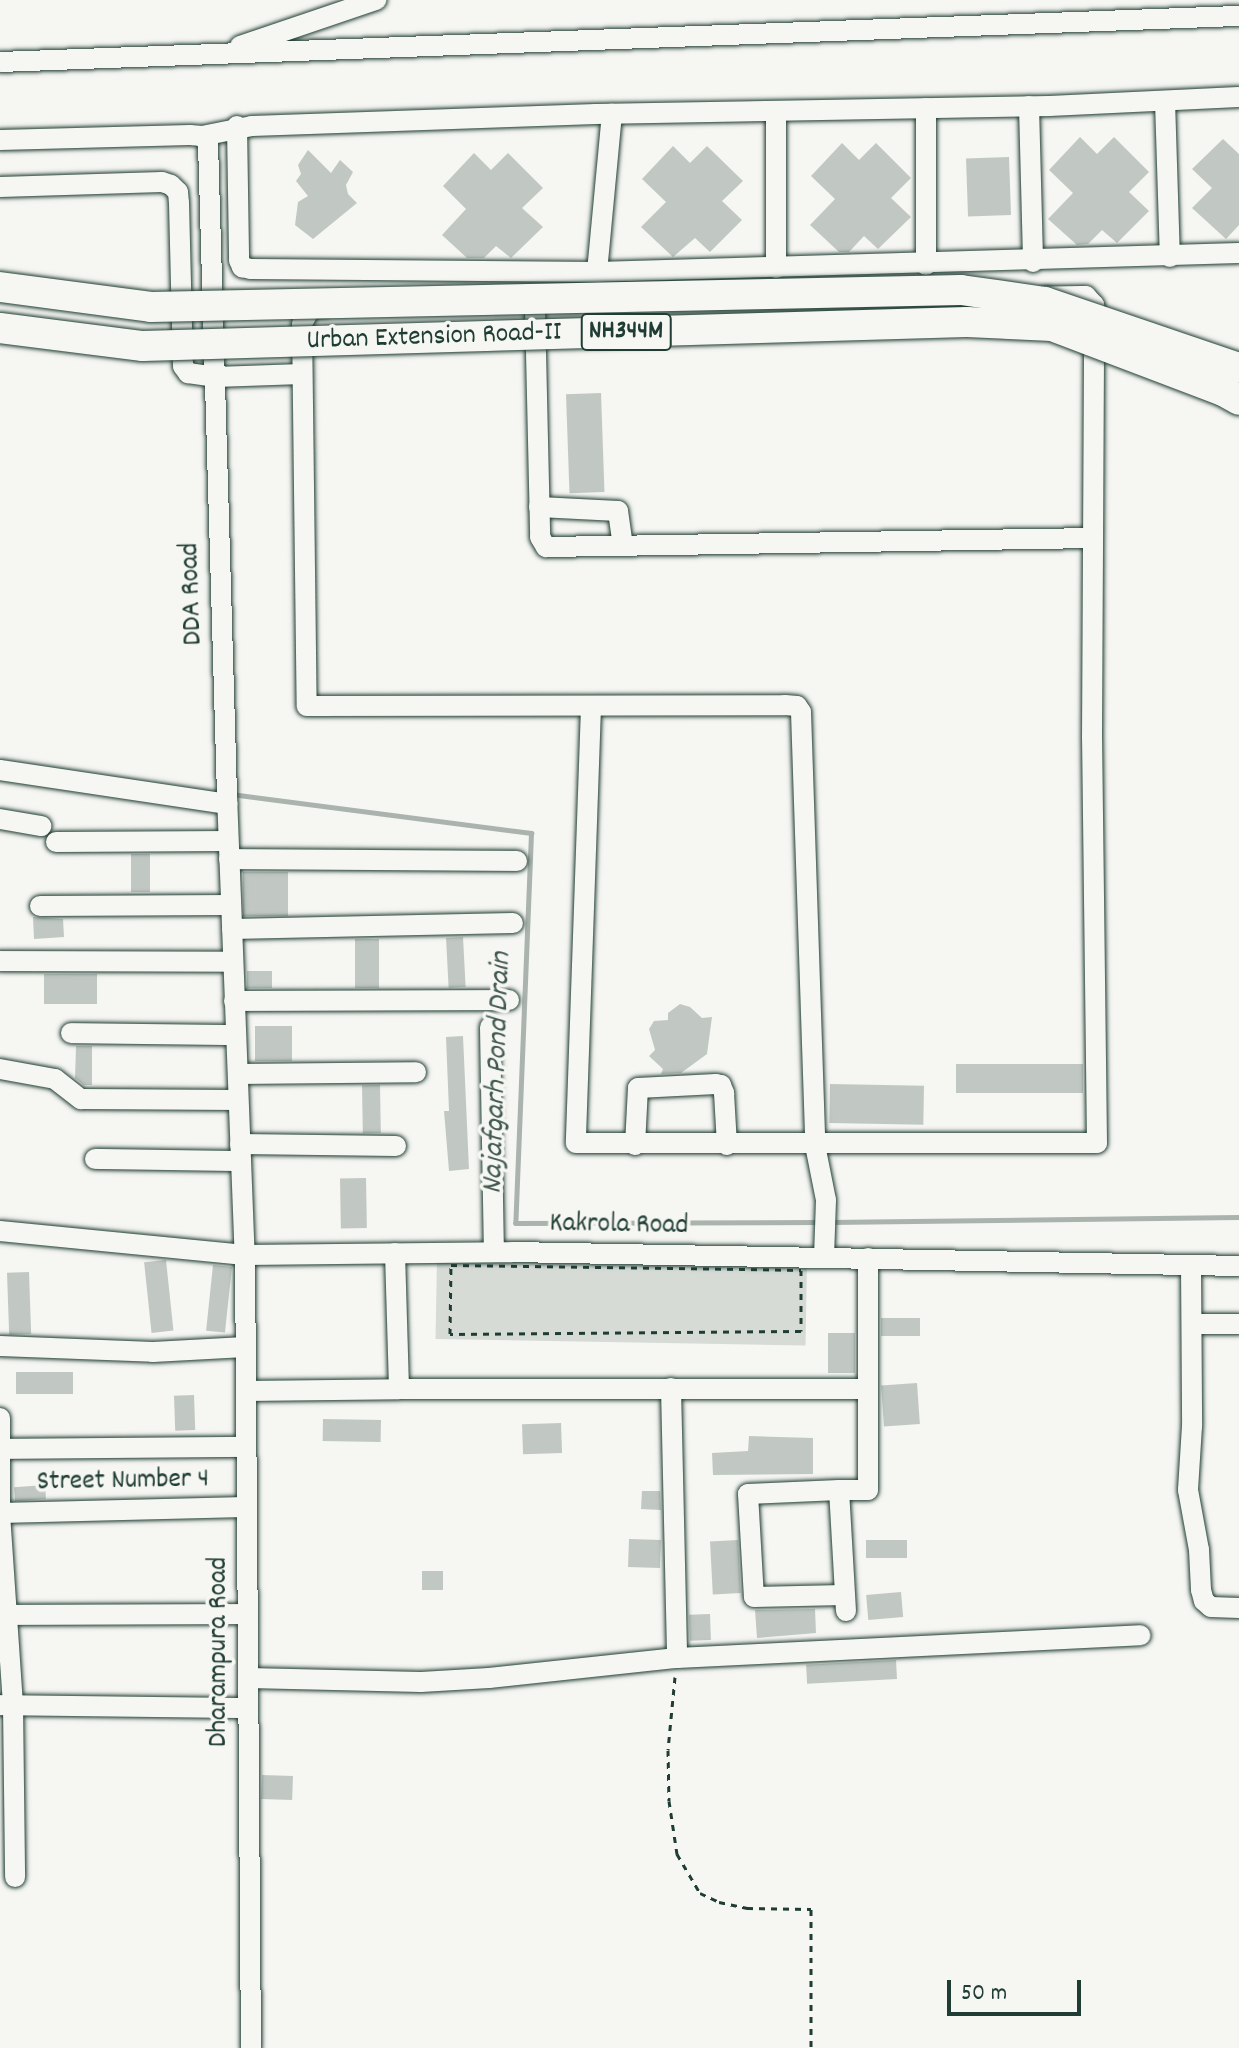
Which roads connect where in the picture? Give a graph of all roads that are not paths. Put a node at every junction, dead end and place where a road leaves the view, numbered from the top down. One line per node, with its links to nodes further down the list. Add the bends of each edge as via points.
1 (376, 0): 3 (street)
2 (1239, 16): 3 (street)
3 (216, 54): 4 (street)
4 (0, 62)
5 (1239, 97): 6 (street)
6 (1165, 101): 7 (street); 16 (street)
7 (1029, 106): 8 (street); 17 (street)
8 (926, 108): 9 (street); 18 (street)
9 (776, 111): 10 (street); 19 (street)
10 (612, 114): 11 (street); 20 (street)
11 (237, 126): 12 (street); 20 (street, via 242,267)
12 (202, 136): 13 (street); 26 (street, DDA Road, via 208,143)
13 (0, 140)
14 (0, 187): 26 (street, via 171,185 179,203 183,366 188,373)
15 (1239, 253): 16 (street)
16 (1170, 257): 17 (street)
17 (1033, 262): 18 (street)
18 (926, 265): 19 (street)
19 (776, 268): 20 (street)
20 (597, 272)
21 (0, 287): 24 (highway, Urban Extension Road-II / NH344M, bridge, via 151,307 961,290 1045,302)
22 (535, 308): 25 (street, via 311,307 302,324); 28 (street); 29 (street, via 744,309 1086,296 1094,305)
23 (0, 328): 27 (highway, Urban Extension Road-II / NH344M, bridge, via 143,346 967,322 1052,326)
24 (1239, 368)
25 (302, 374): 26 (street); 31 (street, via 307,706)
26 (215, 377): 33 (street, DDA Road)
27 (1239, 400)
28 (539, 507): 30 (street, via 618,511); 30 (street, via 541,543 546,547)
29 (1092, 538): 30 (street); 56 (street, via 1097,1143)
30 (623, 546)
31 (591, 707): 54 (street, via 574,1135 582,1145); 56 (street, via 785,705 801,712)
32 (0, 770): 33 (street)
33 (227, 794): 37 (street, DDA Road)
34 (0, 819): 35 (street)
35 (41, 826)
36 (56, 842): 37 (street)
37 (229, 850): 38 (street); 39 (street, DDA Road)
38 (517, 861)
39 (231, 905): 40 (street); 42 (street, DDA Road)
40 (40, 906)
41 (513, 923): 42 (street)
42 (232, 929): 44 (street, DDA Road)
43 (0, 961): 44 (street)
44 (233, 962): 46 (street, DDA Road)
45 (509, 1000): 46 (street)
46 (234, 1001): 49 (street, DDA Road)
47 (490, 1027): 61 (street)
48 (71, 1033): 49 (street)
49 (236, 1035): 52 (street, DDA Road)
50 (0, 1069): 53 (street, via 55,1079 81,1099)
51 (416, 1072): 52 (street)
52 (238, 1074): 53 (street, DDA Road)
53 (238, 1100): 58 (street, DDA Road)
54 (635, 1145): 55 (street); 55 (street, via 638,1088 716,1084 724,1093)
55 (727, 1145): 56 (street)
56 (815, 1145): 64 (street, via 826,1200)
57 (396, 1146): 58 (street)
58 (241, 1152): 59 (street); 63 (street, DDA Road)
59 (95, 1159)
60 (0, 1231): 63 (street, Kakrola Road)
61 (494, 1252): 62 (street, Kakrola Road); 64 (street, Kakrola Road)
62 (395, 1253): 63 (street, Kakrola Road); 73 (street)
63 (245, 1255): 71 (street, Dharampura Road)
64 (824, 1258): 65 (street, Kakrola Road)
65 (868, 1258): 66 (street, Kakrola Road); 74 (street)
66 (1191, 1265): 67 (street, Kakrola Road); 68 (street)
67 (1239, 1266)
68 (1192, 1324): 69 (street); 82 (street, via 1188,1490 1201,1590 1211,1607)
69 (1239, 1324)
70 (0, 1346): 71 (street, via 153,1352)
71 (245, 1347): 75 (street, Dharampura Road)
72 (671, 1388): 73 (street); 74 (street); 86 (street)
73 (399, 1389): 75 (street)
74 (866, 1389): 79 (street, via 868,1490)
75 (246, 1391): 77 (street, Dharampura Road)
76 (0, 1418): 78 (street)
77 (246, 1447): 78 (street); 80 (street, Dharampura Road)
78 (1, 1449): 81 (street)
79 (839, 1490): 79 (street, via 845,1603 754,1597 748,1494)
80 (246, 1507): 81 (street, Street Number 4); 83 (street, Dharampura Road)
81 (0, 1513): 84 (street)
82 (1239, 1608)
83 (247, 1614): 84 (street); 87 (street, Dharampura Road)
84 (4, 1615): 88 (street)
85 (1140, 1635): 86 (street)
86 (677, 1658): 87 (street, via 421,1682)
87 (248, 1678): 89 (street, Dharampura Road)
88 (6, 1705): 89 (street); 90 (street)
89 (248, 1708): 92 (street, Dharampura Road)
90 (6, 1784): 91 (street)
91 (10, 1867)
92 (251, 2048)

